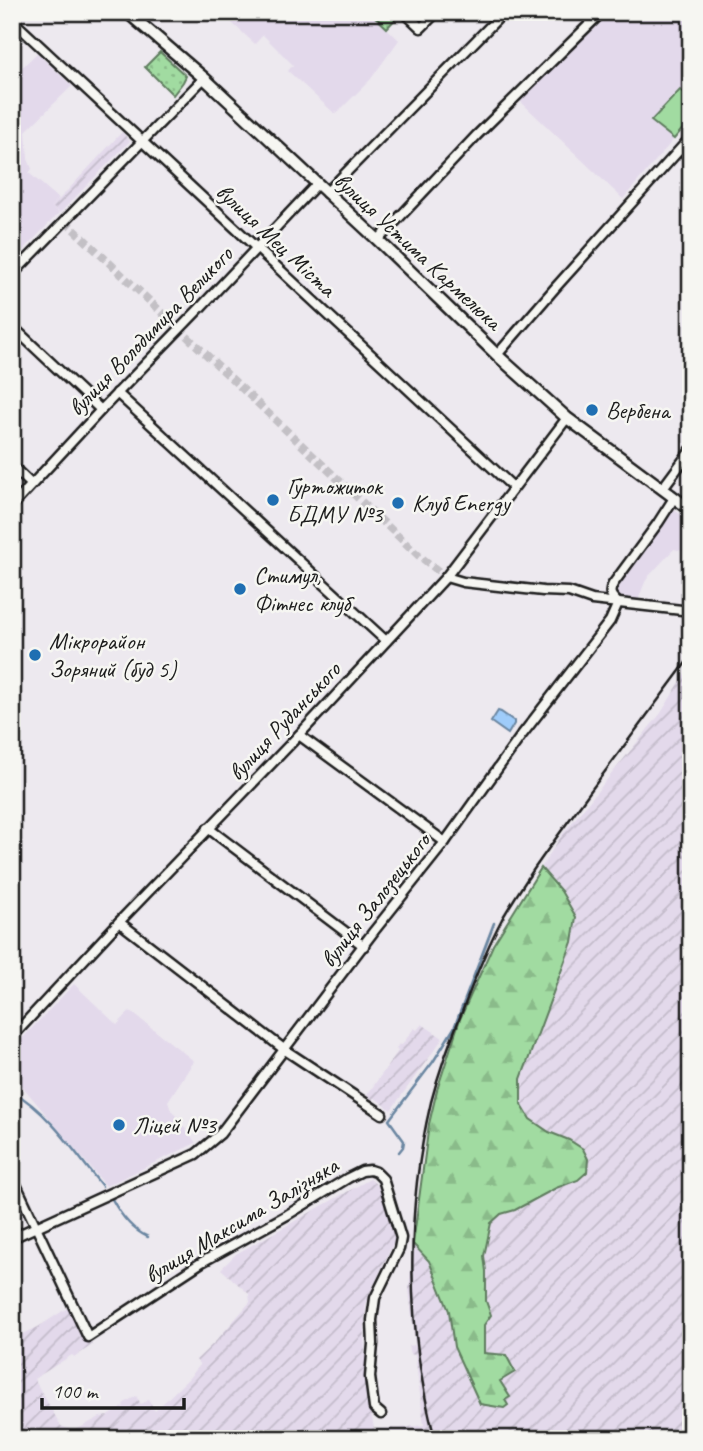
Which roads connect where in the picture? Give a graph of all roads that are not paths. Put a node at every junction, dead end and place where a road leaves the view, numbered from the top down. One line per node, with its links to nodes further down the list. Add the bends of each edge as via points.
1 (127, 12): 7 (street, вулиця Устима Кармелюка)
2 (404, 12): 3 (street, via 421,28)
3 (437, 12)
4 (504, 12): 11 (street)
5 (601, 12): 12 (street)
6 (12, 20): 9 (street, вулиця Мец Міста)
7 (204, 78): 9 (street); 10 (street, вулиця Устима Кармелюка)
8 (691, 137): 16 (street)
9 (143, 141): 13 (street, вулиця Мец Міста); 14 (street)
10 (317, 184): 11 (street, вулиця Устима Кармелюка); 13 (street, вулиця Володимира Великого)
11 (326, 193): 12 (street, вулиця Устима Кармелюка)
12 (378, 240): 16 (street, вулиця Устима Кармелюка)
13 (256, 247): 17 (street, вулиця Володимира Великого); 23 (street, вулиця Мец Міста)
14 (12, 275)
15 (12, 326): 18 (street)
16 (497, 355): 19 (street, вулиця Устима Кармелюка)
17 (117, 393): 18 (street, вулиця Володимира Великого); 31 (street)
18 (100, 410): 22 (street, вулиця Володимира Великого)
19 (567, 418): 23 (street, вулиця Руданського); 24 (street, вулиця Устима Кармелюка)
20 (691, 450): 24 (street)
21 (12, 466): 22 (street)
22 (31, 484): 26 (street, вулиця Володимира Великого)
23 (513, 487): 28 (street, вулиця Руданського)
24 (662, 489): 25 (street, вулиця Устима Кармелюка)
25 (674, 498): 27 (street, вулиця Устима Кармелюка); 29 (street, вулиця Залозецького, via 613,584 611,596)
26 (12, 506)
27 (691, 510)
28 (446, 577): 29 (street, via 569,592); 31 (street, вулиця Руданського)
29 (618, 603): 30 (street); 34 (street, вулиця Залозецького, via 610,621)
30 (691, 611)
31 (386, 641): 32 (street, вулиця Руданського)
32 (299, 735): 33 (street, вулиця Руданського); 34 (street)
33 (208, 828): 35 (street, вулиця Руданського); 36 (street)
34 (445, 842): 36 (street, вулиця Залозецького)
35 (118, 922): 37 (street, вулиця Руданського); 38 (street)
36 (364, 946): 38 (street, вулиця Залозецького)
37 (12, 1037)
38 (285, 1050): 39 (street); 41 (street, вулиця Залозецького, via 220,1134 196,1154)
39 (382, 1114)
40 (12, 1176): 41 (street)
41 (35, 1227): 42 (street, вулиця Залозецького); 43 (street, вулиця Максима Залізняка, via 88,1336 202,1262 348,1178 362,1171 376,1172 383,1178 401,1238 374,1298 370,1377 374,1408)
42 (12, 1238)
43 (381, 1414)

